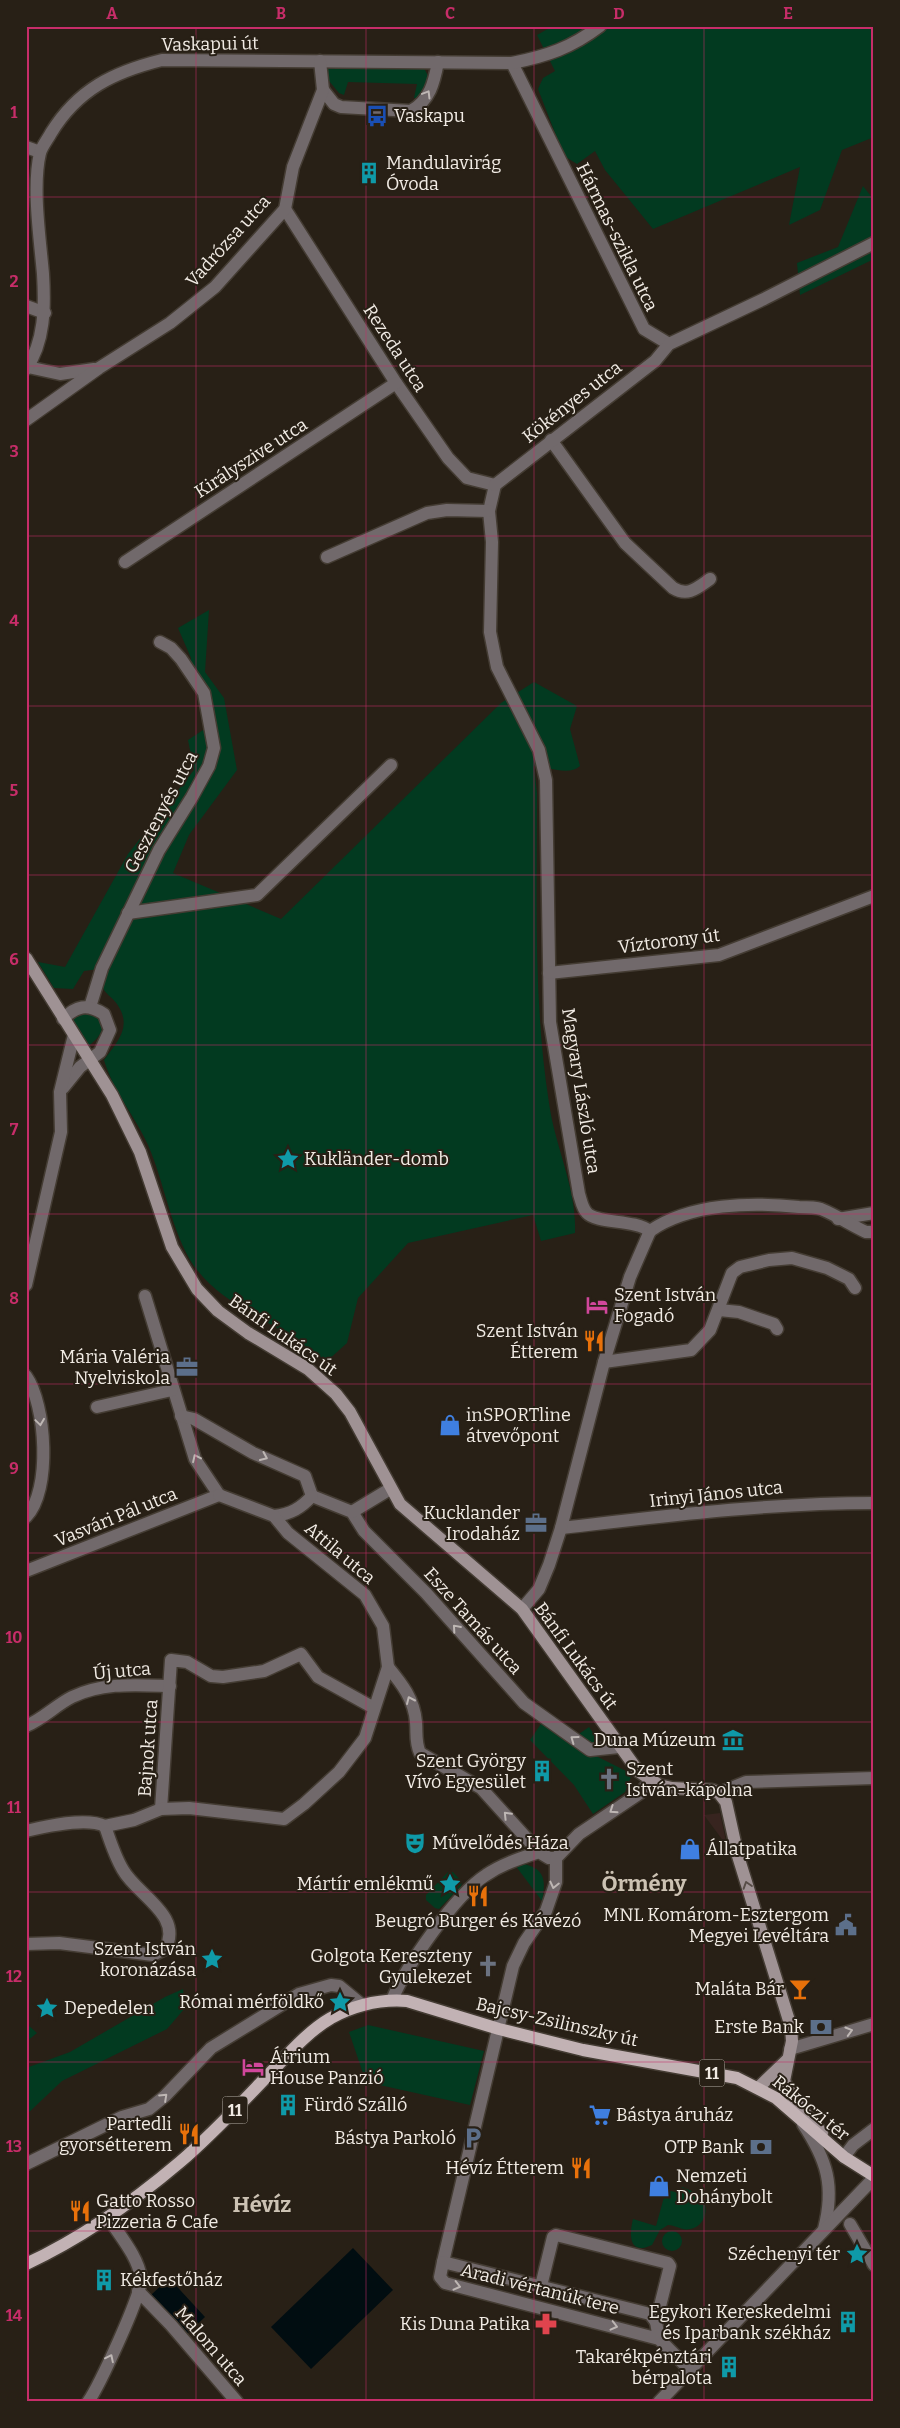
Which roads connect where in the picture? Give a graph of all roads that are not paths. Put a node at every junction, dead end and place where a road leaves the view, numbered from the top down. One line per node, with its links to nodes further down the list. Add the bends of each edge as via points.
1 (600, 26): 4 (street, Vaskapui út, via 580,41 550,55)
2 (320, 61): 3 (street, Vaskapui út); 5 (street, Vadrózsa utca); 7 (street, Vaskapui út, via 162,60 128,69 78,99 59,120)
3 (438, 62): 4 (street, Vaskapui út); 5 (street, one-way to 3, via 334,104 341,107 411,111 430,93)
4 (512, 63): 12 (street, Hármas-szikla utca, via 644,329)
5 (323, 90): 8 (street, Vadrózsa utca, via 293,167)
6 (26, 147): 7 (street)
7 (40, 152): 11 (street, Vaskapui út, via 37,192)
8 (285, 209): 14 (street, Vadrózsa utca, via 215,287 170,323); 15 (street, Rezeda utca)
9 (874, 243): 12 (street)
10 (26, 306): 11 (street)
11 (45, 312): 13 (street, Vaskapui út, via 38,344)
12 (670, 344): 17 (street, Kökényes utca)
13 (27, 368): 14 (street, via 60,374)
14 (99, 368): 16 (street, Vadrózsa utca)
15 (396, 383): 18 (street, Rezeda utca, via 461,473); 21 (street, Királyszive utca)
16 (26, 420)
17 (551, 440): 18 (street, Kökényes utca); 22 (street, via 625,543 672,588 682,594 688,593)
18 (495, 485): 19 (street, Magyary László utca)
19 (490, 511): 20 (street, via 428,513); 28 (street, Magyary László utca, via 490,632 496,667 538,750 546,780)
20 (327, 557)
21 (125, 562)
22 (710, 579)
23 (160, 642): 26 (street, Gesztenyés utca, via 181,659 204,693 214,748 201,782 159,850)
24 (391, 765): 26 (street, via 257,895)
25 (874, 896): 28 (street, Víztorony út, via 719,956)
26 (128, 913): 29 (street, Gesztenyés utca, via 102,968)
27 (26, 958): 30 (main road, Bánfi Lukács út)
28 (548, 973): 36 (street, Magyary László utca, via 550,1022 584,1209 592,1217 642,1225)
29 (90, 1007): 30 (street, via 72,1009); 32 (street, via 104,1014 110,1030 100,1052)
30 (63, 1019): 31 (main road, Bánfi Lukács út)
31 (74, 1035): 32 (main road, Bánfi Lukács út); 33 (street)
32 (90, 1060): 33 (street, via 80,1067); 48 (main road, Bánfi Lukács út, via 112,1095 140,1152 172,1248 198,1290 218,1311 308,1369 336,1394 350,1412)
33 (60, 1092): 38 (street, via 62,1132)
34 (874, 1213): 35 (street)
35 (838, 1218): 36 (street, via 820,1209 778,1205 714,1208 663,1222); 37 (street, via 866,1232)
36 (650, 1231): 43 (street, via 630,1277)
37 (874, 1232)
38 (26, 1285)
39 (855, 1288): 41 (street, via 849,1279 827,1268 792,1258 769,1260 740,1267 732,1273)
40 (145, 1296): 45 (street)
41 (719, 1310): 42 (street, via 739,1312 774,1324); 43 (street, via 710,1330 687,1352)
42 (777, 1329)
43 (604, 1362): 55 (street)
44 (26, 1376): 54 (street, one-way to 54, via 32,1385 43,1444 40,1495)
45 (172, 1390): 46 (street); 47 (street)
46 (97, 1407)
47 (181, 1416): 49 (street, one-way to 47, via 195,1459); 50 (street, one-way to 50, via 194,1419 253,1453 305,1476)
48 (390, 1488): 52 (street); 57 (main road, Bánfi Lukács út, via 400,1504)
49 (219, 1495): 53 (street, Attila utca); 56 (street, Vasvári Pál utca)
50 (312, 1496): 52 (street); 53 (street, via 301,1508)
51 (874, 1503): 55 (street, Irinyi János utca, via 745,1507)
52 (352, 1512): 62 (street, Esze Tamás utca, one-way to 52, via 590,1750 524,1703 426,1593 364,1531)
53 (274, 1516): 58 (street, Attila utca, via 288,1533 365,1596 383,1626)
54 (26, 1517)
55 (562, 1528): 57 (street, via 539,1589)
56 (26, 1571)
57 (522, 1609): 62 (main road, Bánfi Lukács út)
58 (388, 1667): 60 (street, Attila utca); 69 (street, one-way to 58, via 481,1788 420,1753 416,1744 413,1702)
59 (170, 1686): 60 (street, Bajnok utca, via 171,1660 187,1662 211,1676 223,1677 264,1671 301,1654 318,1677); 61 (street, Új utca, via 96,1687 70,1698); 66 (street, Bajnok utca)
60 (374, 1708): 66 (street, Attila utca, via 365,1738 338,1772 284,1820 190,1808)
61 (26, 1726)
62 (619, 1747): 64 (main road, Bánfi Lukács út)
63 (874, 1778): 65 (street, via 746,1782)
64 (651, 1780): 65 (main road, via 672,1788 701,1788); 70 (street, one-way to 70, via 640,1793 579,1834)
65 (719, 1793): 76 (main road, one-way to 65, via 792,2041 789,2017 738,1856 726,1802)
66 (161, 1809): 67 (street, via 134,1820)
67 (105, 1826): 68 (street, via 97,1823 66,1824); 71 (street, via 122,1870 166,1917 171,1935 165,1950 153,1955 59,1943)
68 (26, 1831)
69 (539, 1852): 70 (street); 72 (street, via 504,1865 473,1884 418,1953)
70 (556, 1858): 75 (street, one-way to 75, via 556,1882 552,1895 513,1966)
71 (26, 1944)
72 (392, 2000): 73 (main road, Bajcsy-Zsilinszky út / 11); 75 (main road, Bajcsy-Zsilinszky út / 11, via 408,2001)
73 (362, 2004): 82 (street, one-way to 73, via 122,2117 149,2110 211,2048 304,1992 339,1986); 84 (main road, Bajcsy-Zsilinszky út / 11, via 330,2018 293,2050 188,2155)
74 (874, 2024): 76 (street, one-way to 74)
75 (499, 2029): 77 (main road, Bajcsy-Zsilinszky út / 11, via 584,2050); 87 (street)
76 (788, 2055): 78 (main road); 81 (main road, via 784,2080 797,2104)
77 (665, 2065): 78 (main road, Rákóczi tér / 11, via 723,2074)
78 (758, 2088): 79 (main road, Rákóczi tér / 11, via 776,2098)
79 (800, 2120): 81 (main road, Rákóczi tér / 11); 86 (street, via 818,2146 830,2184 830,2207)
80 (874, 2128): 81 (street)
81 (839, 2153): 83 (main road, Rákóczi tér / 11)
82 (26, 2164)
83 (874, 2177): 86 (street)
84 (108, 2217): 88 (main road, Bajcsy-Zsilinszky út / 11); 91 (street, via 138,2265 142,2280)
85 (850, 2224): 89 (street)
86 (824, 2231): 95 (street)
87 (442, 2262): 90 (street, Aradi vértanúk tere); 92 (street, Aradi vértanúk tere, one-way to 92, via 440,2277 445,2283)
88 (26, 2264)
89 (874, 2265)
90 (541, 2286): 92 (street); 93 (street, Aradi vértanúk tere, via 650,2314); 93 (street, Aradi vértanúk tere, via 556,2235 668,2263 670,2266)
91 (138, 2291): 96 (street, one-way to 91); 97 (street, Malom utca)
92 (535, 2306): 94 (street, Aradi vértanúk tere, one-way to 94)
93 (656, 2322): 94 (street, Aradi vértanúk tere)
94 (659, 2339): 95 (street)
95 (690, 2370): 98 (street)
96 (88, 2402)
97 (236, 2402)
98 (660, 2402)

